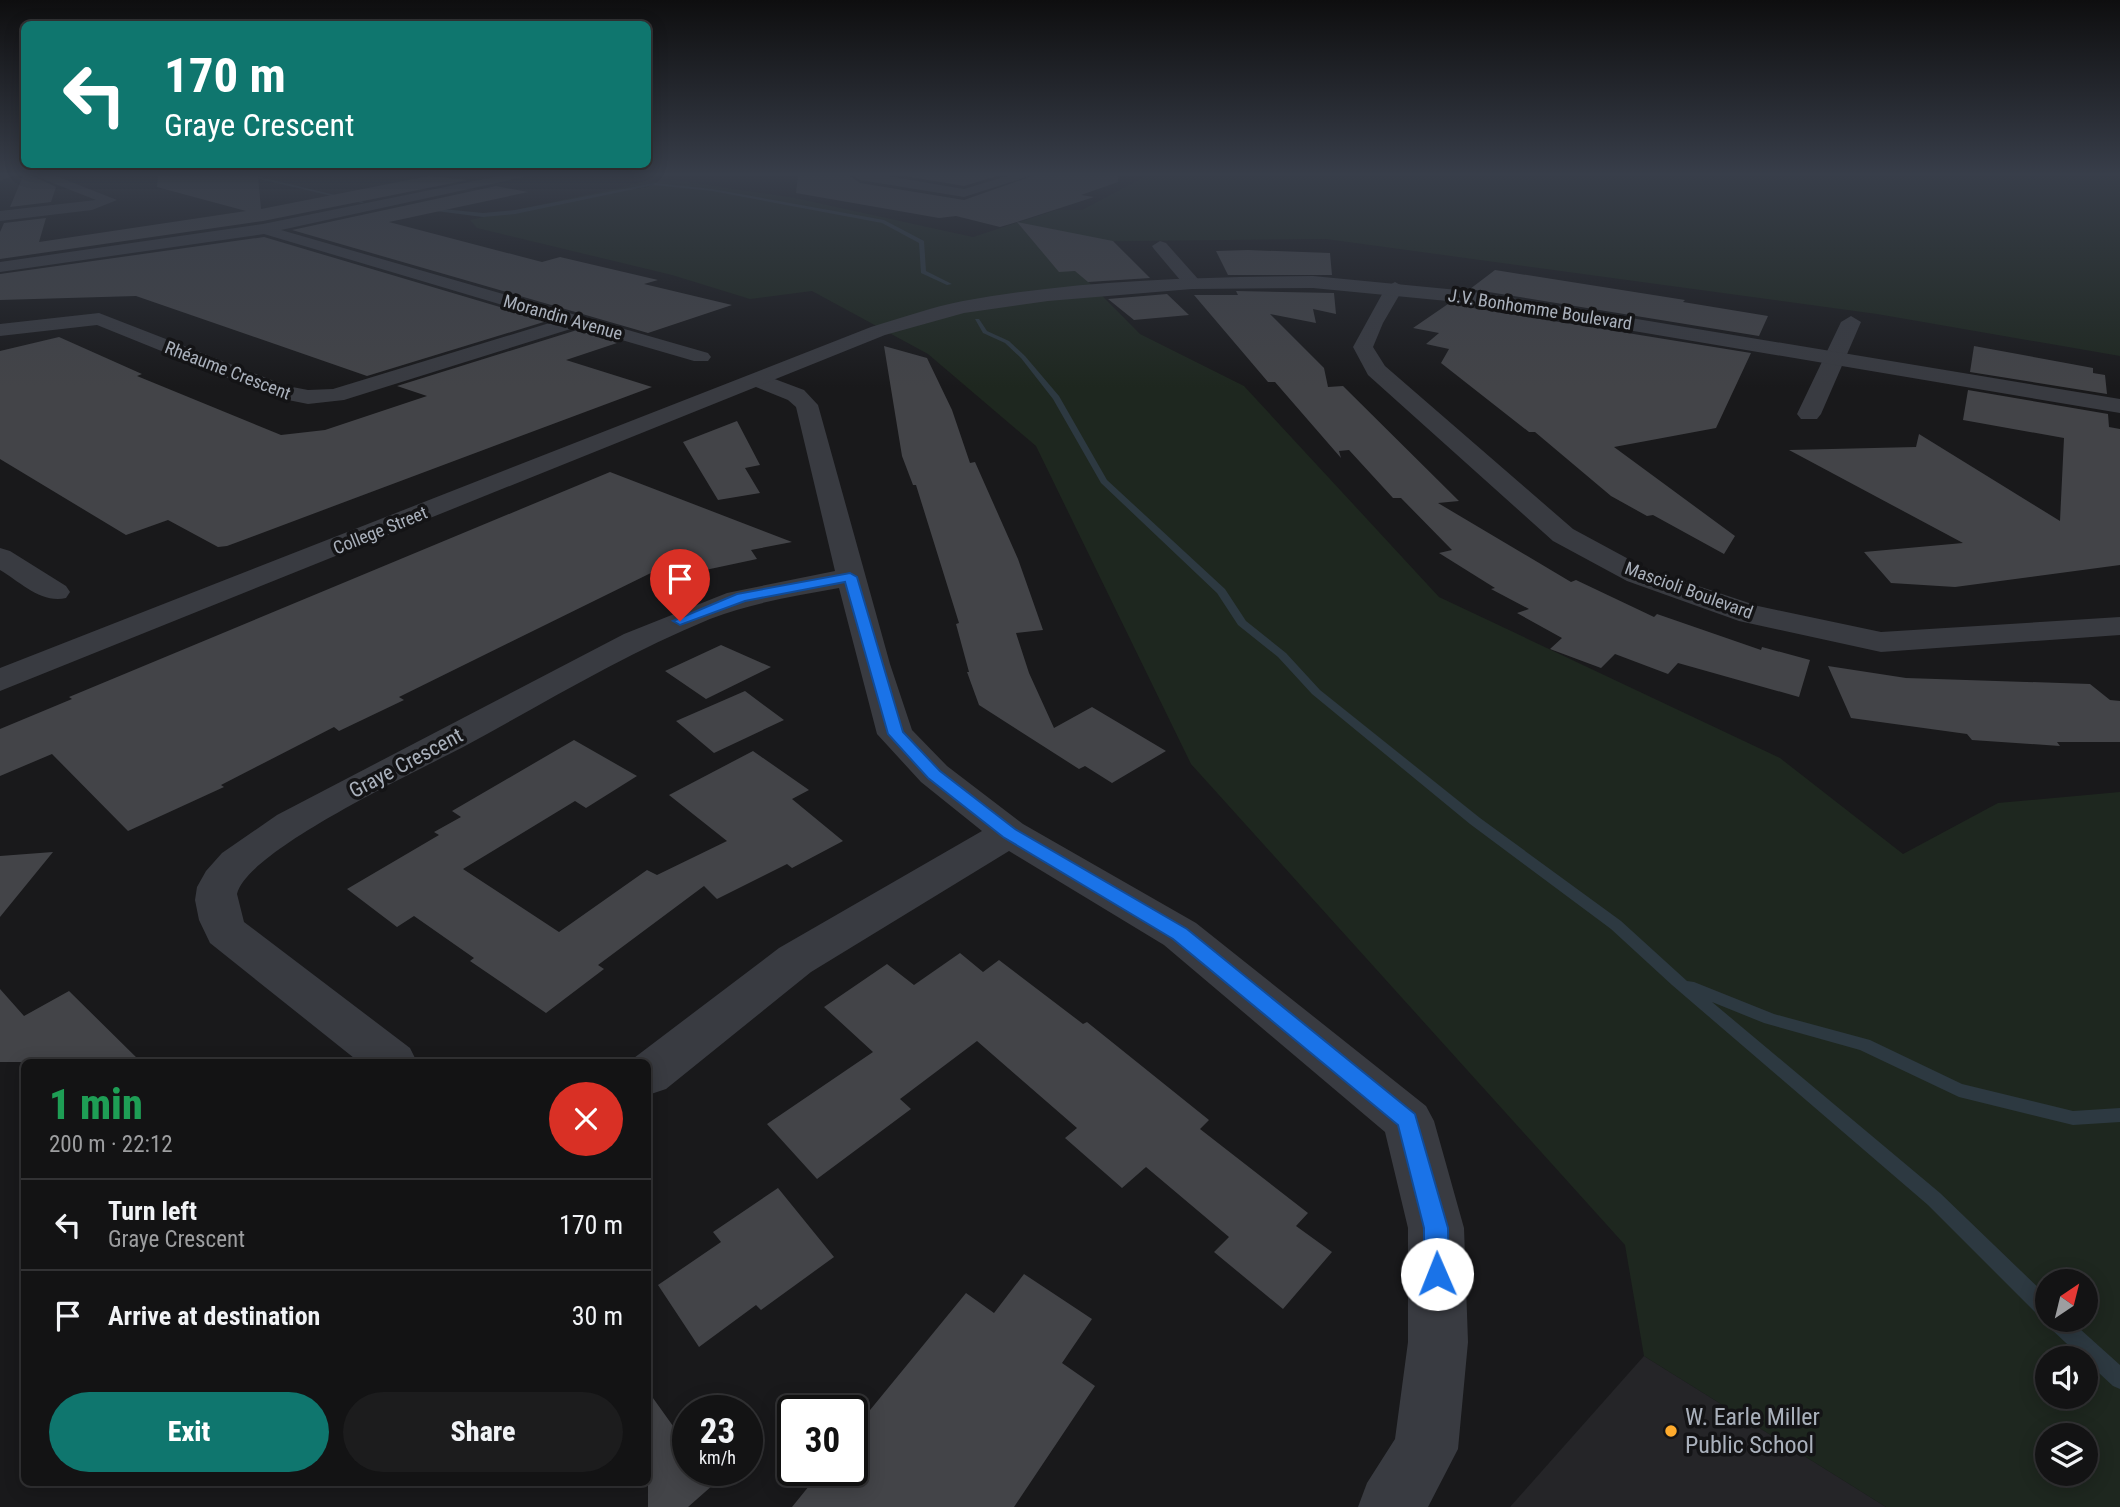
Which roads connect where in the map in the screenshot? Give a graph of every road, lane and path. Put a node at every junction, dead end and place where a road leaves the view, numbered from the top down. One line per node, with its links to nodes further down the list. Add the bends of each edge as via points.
1 (143, 246): 4 (street)
2 (322, 246): 7 (street, Morandin Avenue)
3 (1160, 246): 5 (street)
4 (0, 267)
5 (1192, 284): 6 (street, J.V. Bonhomme Boulevard, via 1314,282); 12 (street, J.V. Bonhomme Boulevard, via 1048,295 952,310 878,331)
6 (1395, 287): 11 (street, J.V. Bonhomme Boulevard); 18 (street, Mascioli Boulevard, via 1363,347 1376,370 1563,535 1637,575 1750,614 1881,642)
7 (576, 321): 9 (street, Rhéaume Crescent, via 317,398 279,391 99,319); 10 (street, Morandin Avenue)
8 (1851, 322): 11 (street)
9 (0, 330)
10 (701, 357)
11 (1835, 357): 13 (street, J.V. Bonhomme Boulevard); 14 (street)
12 (759, 380): 16 (street, via 796,395 807,405); 19 (street, College Street)
13 (2120, 406)
14 (1809, 414)
15 (0, 557): 17 (street)
16 (850, 577): 20 (street, via 895,734 934,774); 21 (street, Graye Crescent, via 742,597 640,638 299,820 240,860 220,883 216,898 226,932)
17 (55, 592)
18 (2120, 626)
19 (0, 680)
20 (1009, 833): 22 (street, via 795,961); 23 (street, via 1180,934 1408,1121 1436,1228 1438,1342 1426,1449)
21 (389, 1059)
22 (651, 1072)
23 (1391, 1507)

